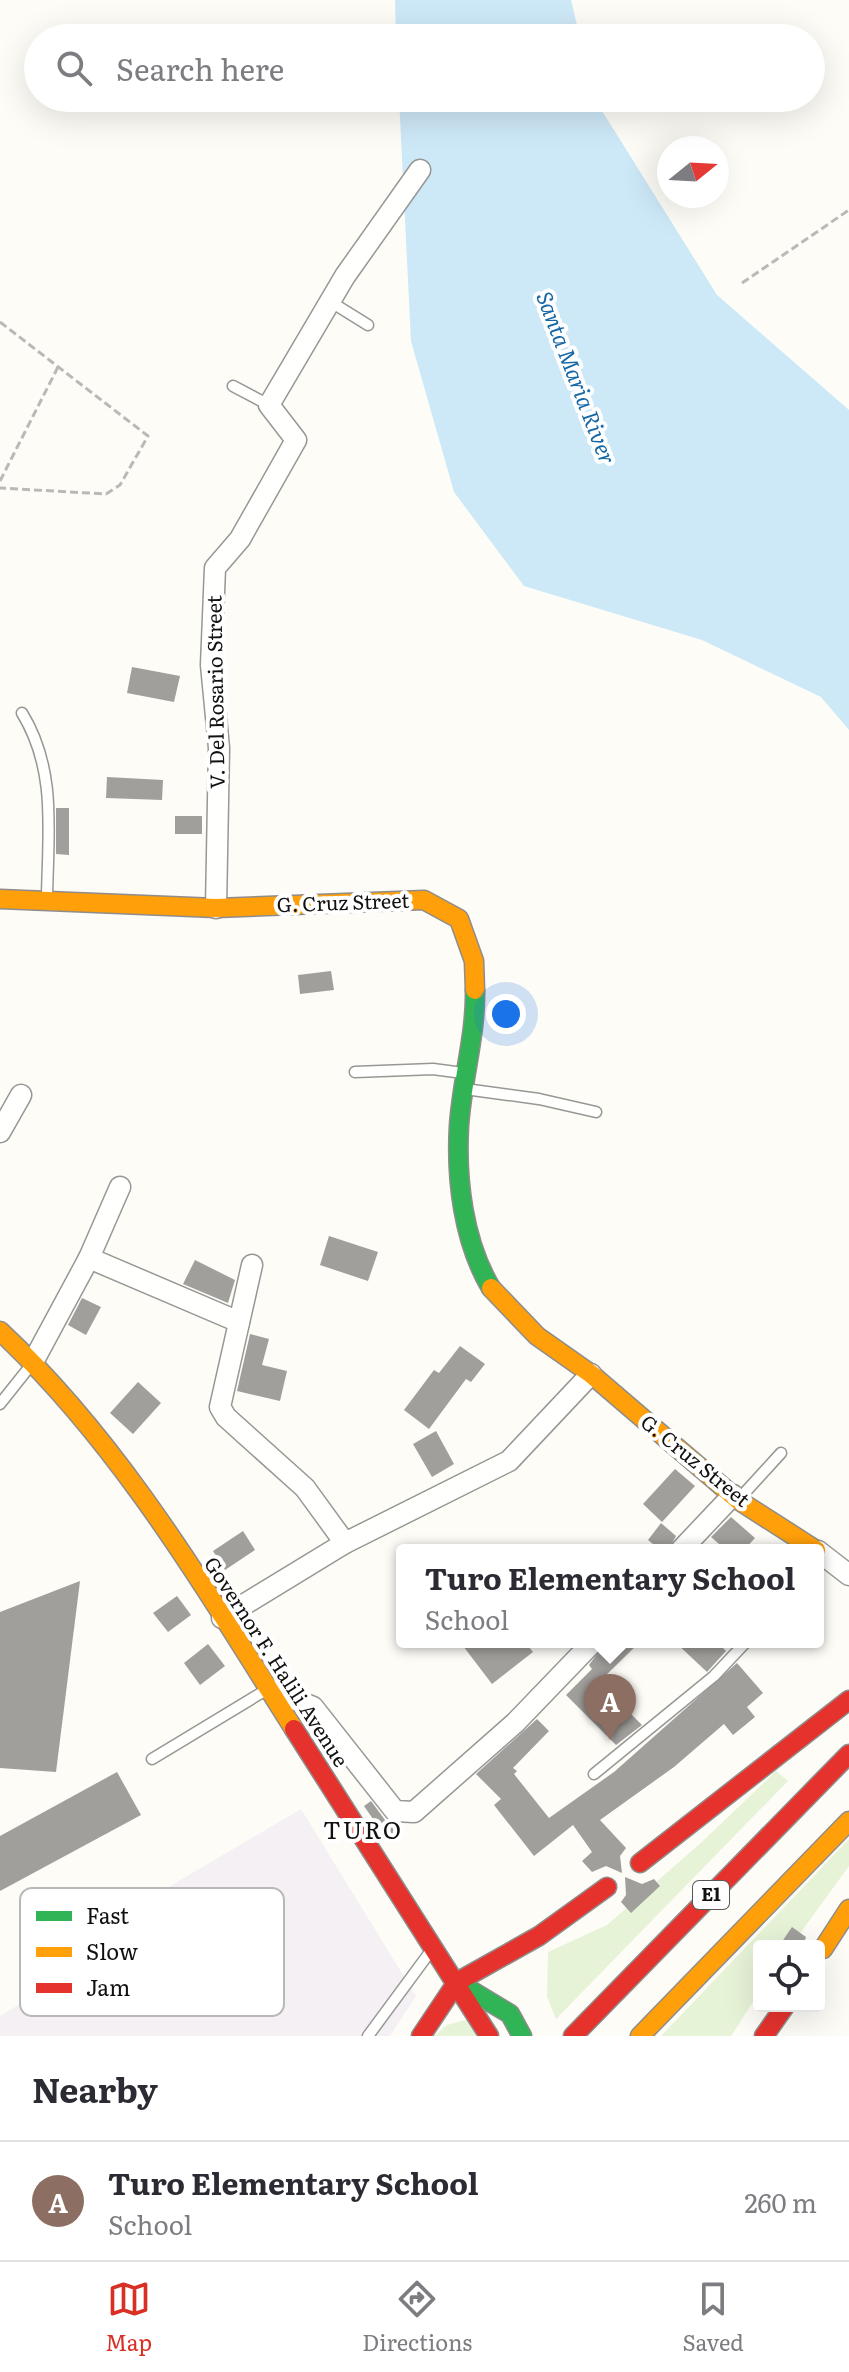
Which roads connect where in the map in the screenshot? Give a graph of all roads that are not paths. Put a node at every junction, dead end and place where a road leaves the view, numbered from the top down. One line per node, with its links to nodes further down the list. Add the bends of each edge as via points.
1 (420, 170): 2 (street)
2 (331, 302): 3 (lane); 5 (street)
3 (368, 325)
4 (233, 386): 5 (lane)
5 (269, 405): 9 (street, V. Del Rosario Street, via 296,440 240,539 215,568 211,665 219,748)
6 (22, 713): 8 (lane, via 40,743 49,793)
7 (0, 899): 8 (main road, G. Cruz Street)
8 (47, 899): 9 (main road, G. Cruz Street)
9 (216, 908): 11 (main road, G. Cruz Street, via 424,900 459,919 474,961 475,1007)
10 (355, 1072): 11 (lane, via 433,1069)
11 (464, 1081): 13 (lane); 21 (main road, G. Cruz Street, via 459,1127 465,1221 478,1266 494,1293 537,1336)
12 (21, 1095): 14 (street)
13 (596, 1112)
14 (0, 1132)
15 (120, 1187): 16 (street)
16 (89, 1258): 18 (street); 20 (street)
17 (252, 1265): 18 (street)
18 (239, 1322): 25 (street, via 220,1407 305,1488)
19 (1, 1333): 20 (main road, Governor F. Halili Avenue)
20 (33, 1362): 22 (lane); 30 (main road, Governor F. Halili Avenue, via 89,1426)
21 (591, 1374): 24 (main road, G. Cruz Street); 25 (street, via 509,1461)
22 (0, 1404)
23 (781, 1453): 24 (lane)
24 (736, 1498): 26 (street); 27 (main road, G. Cruz Street)
25 (345, 1543): 30 (street)
26 (687, 1544)
27 (808, 1544)
28 (824, 1555): 29 (street, G. Cruz Street)
29 (849, 1575)
30 (222, 1618): 33 (main road, Governor F. Halili Avenue)
31 (587, 1648): 33 (street, via 515,1723 406,1814 395,1811 313,1707)
32 (740, 1648): 37 (lane, via 714,1676)
33 (268, 1689): 36 (lane); 43 (main road, Governor F. Halili Avenue)
34 (849, 1700): 39 (main road)
35 (849, 1754): 50 (main road, E1)
36 (152, 1759)
37 (594, 1774)
38 (849, 1821): 51 (main road, E1)
39 (640, 1863)
40 (607, 1887): 44 (main road, via 539,1936)
41 (849, 1909): 42 (main road)
42 (825, 1946)
43 (434, 1948): 44 (main road, Governor F. Halili Avenue); 47 (lane)
44 (457, 1982): 46 (main road, Governor F. Halili Avenue); 48 (main road); 49 (main road, via 510,2014)
45 (781, 2012): 52 (main road)
46 (488, 2033)
47 (368, 2036)
48 (421, 2036)
49 (522, 2036)
50 (573, 2036)
51 (640, 2036)
52 (764, 2036)

